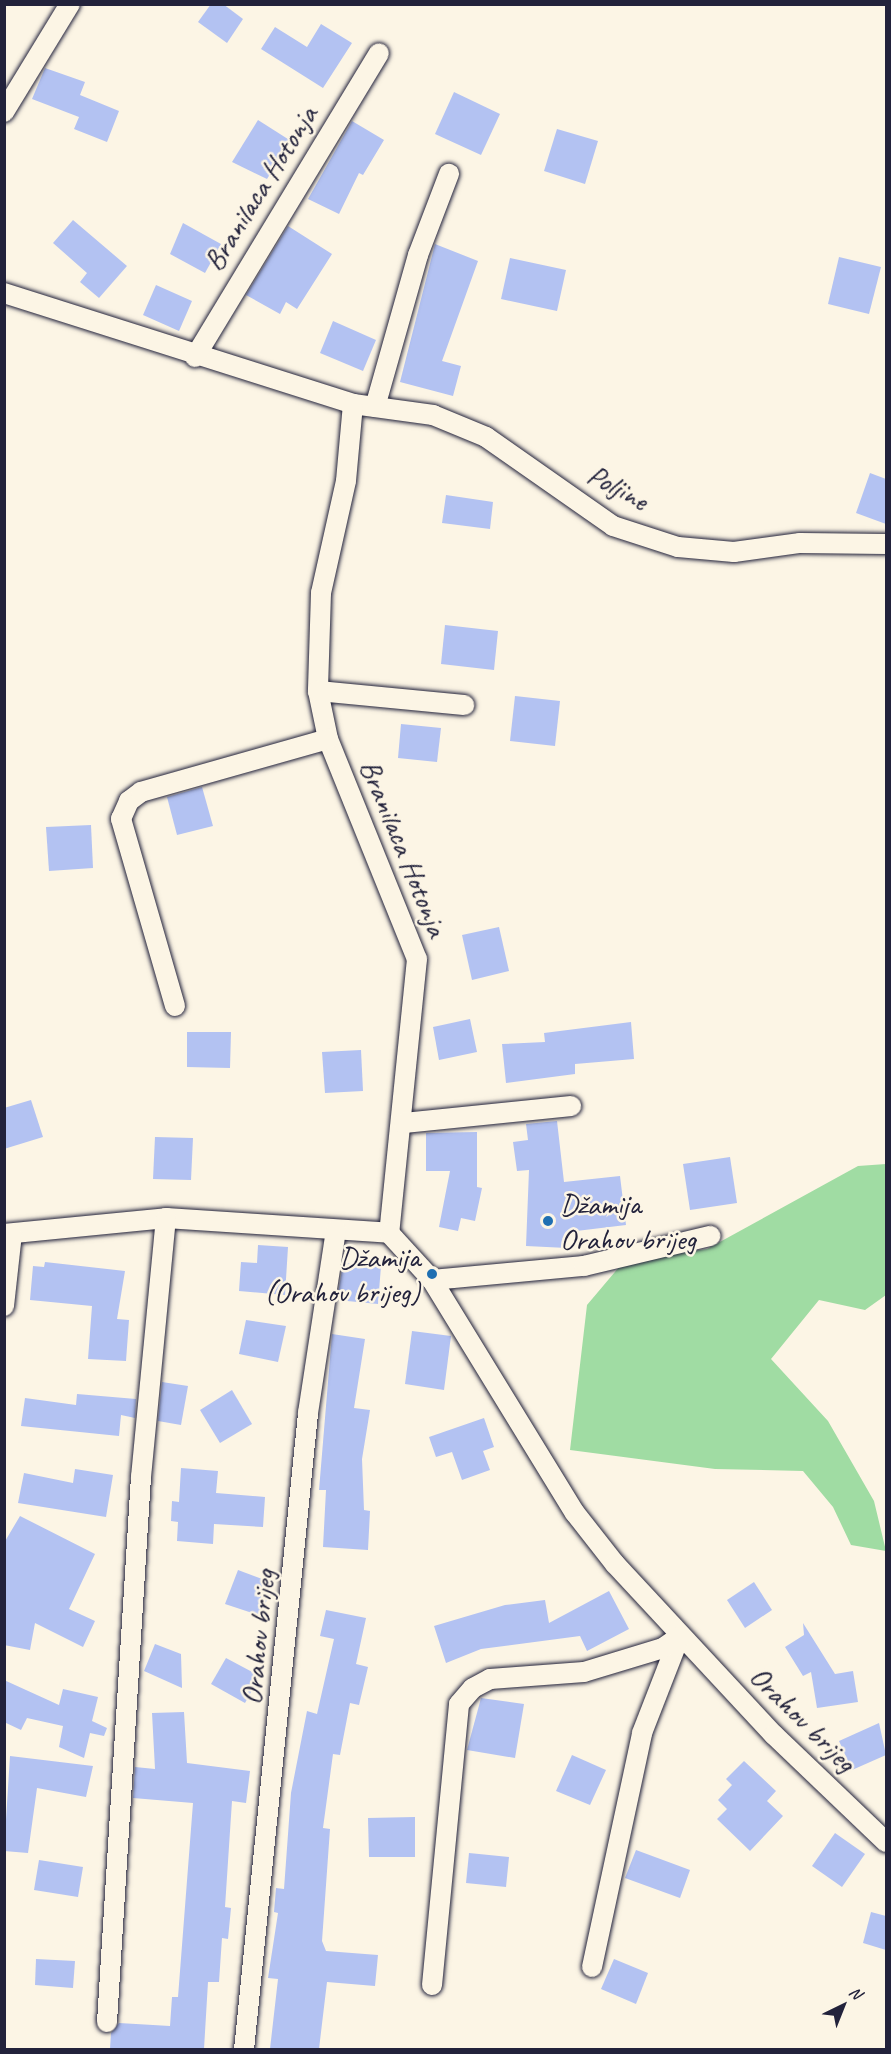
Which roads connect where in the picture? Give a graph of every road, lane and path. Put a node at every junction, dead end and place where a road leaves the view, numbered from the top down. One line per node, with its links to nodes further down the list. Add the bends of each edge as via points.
1 (70, 4): 3 (street)
2 (379, 53): 6 (street, Branilaca Hotonja)
3 (4, 112)
4 (449, 174): 8 (street, via 418,255)
5 (4, 293): 6 (street)
6 (195, 357): 7 (street)
7 (353, 404): 8 (street); 10 (street, Branilaca Hotonja, via 346,481 321,593)
8 (375, 407): 9 (street, Poljine, via 433,415 486,437 613,526 678,547 734,552 800,543)
9 (886, 544)
10 (318, 691): 11 (street); 12 (street, Branilaca Hotonja)
11 (464, 705)
12 (328, 739): 13 (street, Branilaca Hotonja, via 141,792 129,801 121,819); 15 (street, Branilaca Hotonja, via 417,959)
13 (175, 1006)
14 (571, 1106): 15 (street)
15 (404, 1123): 18 (street, Branilaca Hotonja)
16 (166, 1218): 17 (street); 19 (street); 27 (street, via 141,1477)
17 (336, 1230): 18 (street); 28 (street, Orahov brijeg, via 308,1413)
18 (389, 1233): 21 (street, Orahov brijeg)
19 (8, 1234): 22 (street)
20 (710, 1236): 21 (street, via 584,1266)
21 (432, 1280): 23 (street, Orahov brijeg, via 575,1513)
22 (4, 1306)
23 (680, 1636): 24 (street, Orahov brijeg); 25 (street, via 642,1733); 26 (street, via 663,1648 584,1672 489,1679 472,1688 459,1704)
24 (886, 1842)
25 (591, 1967)
26 (432, 1985)
27 (107, 2022)
28 (244, 2049)

